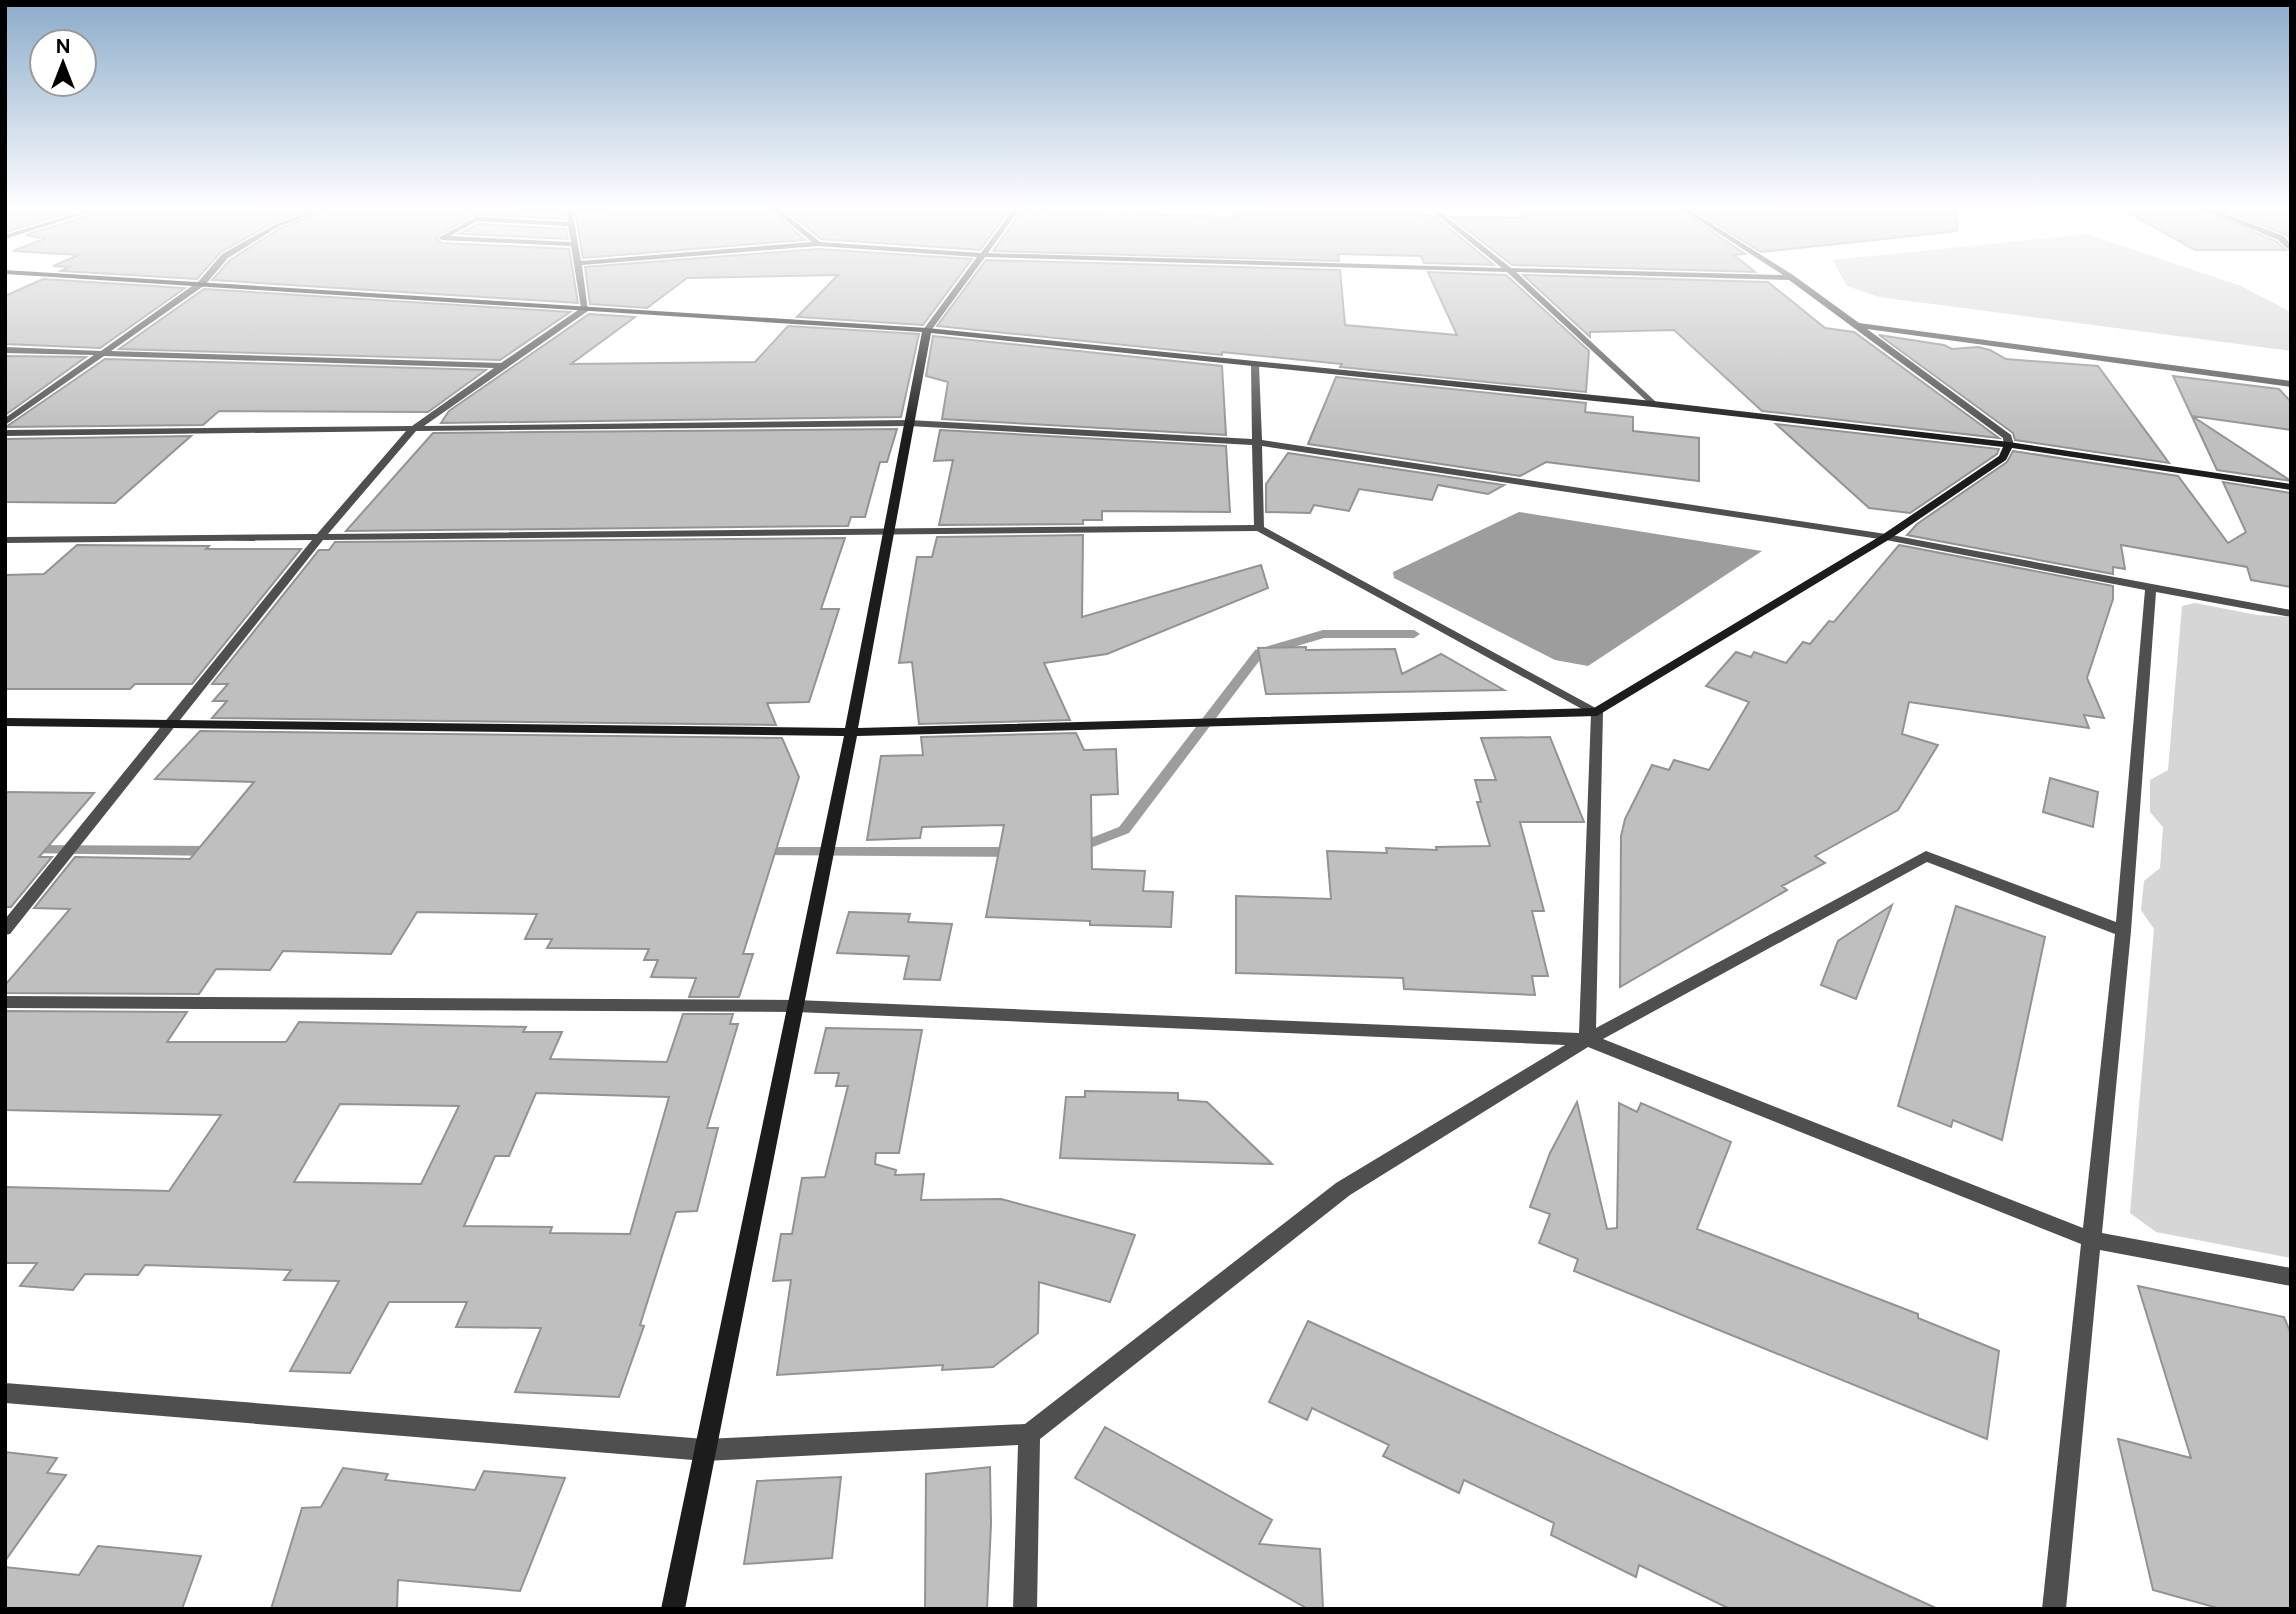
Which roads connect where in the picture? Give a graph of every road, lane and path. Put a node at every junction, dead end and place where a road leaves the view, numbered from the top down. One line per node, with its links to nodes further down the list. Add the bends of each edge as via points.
1 (190, 282): 6 (street)
2 (581, 282): 7 (street)
3 (963, 282): 9 (street)
4 (1522, 282): 15 (street)
5 (1797, 282): 8 (street)
6 (202, 283): 7 (street); 11 (street)
7 (585, 309): 9 (street); 13 (street)
8 (1857, 325): 14 (street); 21 (street, via 2008,437)
9 (927, 330): 12 (street); 17 (street)
10 (5, 350): 11 (street)
11 (104, 353): 13 (street); 16 (street)
12 (1255, 365): 15 (street); 20 (street)
13 (503, 366): 18 (street)
14 (2291, 384)
15 (1653, 404): 21 (street)
16 (5, 422)
17 (909, 424): 18 (street); 20 (street); 24 (street)
18 (413, 429): 19 (street); 26 (street)
19 (5, 433)
20 (1257, 442): 23 (street); 25 (street)
21 (2009, 445): 22 (street); 25 (street, via 2003,458)
22 (2291, 487)
23 (1259, 528): 24 (street); 30 (street)
24 (889, 531): 26 (street); 33 (street)
25 (1886, 537): 28 (street); 30 (street)
26 (318, 538): 27 (street); 32 (street)
27 (5, 540)
28 (2151, 588): 29 (street); 35 (street)
29 (2291, 614)
30 (1597, 712): 33 (street); 38 (street)
31 (5, 722): 32 (street)
32 (171, 724): 33 (street); 34 (street)
33 (851, 732): 37 (street)
34 (5, 930)
35 (2123, 932): 38 (street, via 1926,856); 39 (street)
36 (5, 1002): 37 (street)
37 (796, 1006): 38 (street); 43 (street)
38 (1587, 1040): 39 (street); 42 (street, via 1343,1189)
39 (2093, 1240): 40 (street); 46 (street)
40 (2291, 1277)
41 (5, 1393): 43 (street)
42 (1029, 1434): 43 (street); 45 (street)
43 (705, 1450): 44 (street)
44 (673, 1609)
45 (1025, 1609)
46 (2054, 1609)

